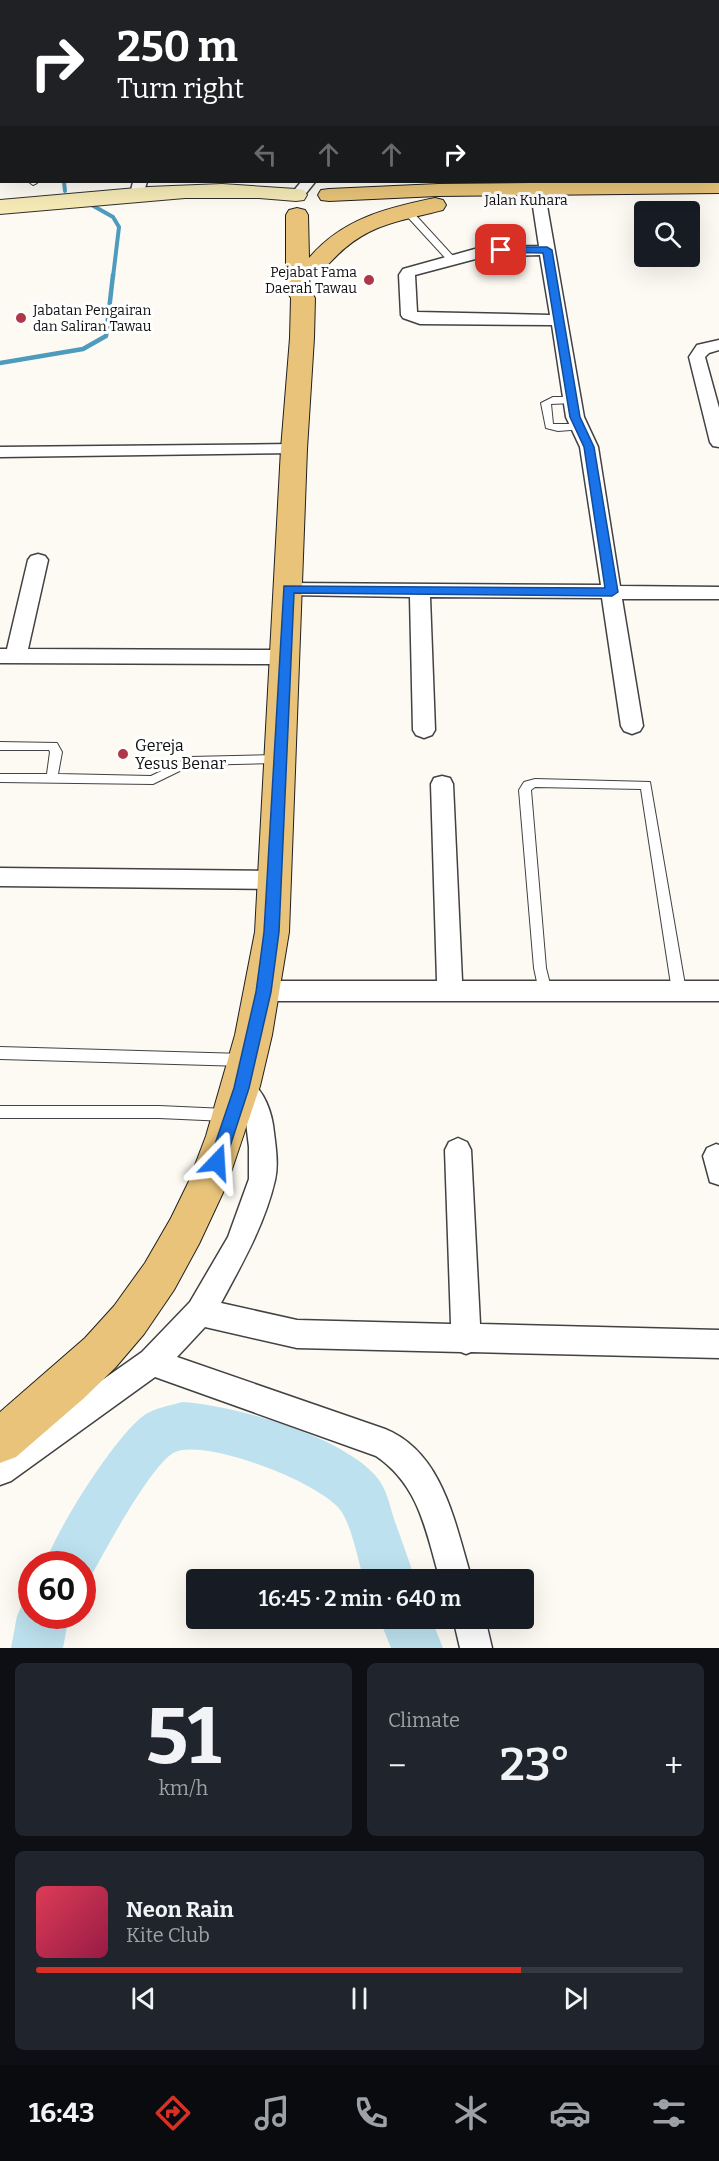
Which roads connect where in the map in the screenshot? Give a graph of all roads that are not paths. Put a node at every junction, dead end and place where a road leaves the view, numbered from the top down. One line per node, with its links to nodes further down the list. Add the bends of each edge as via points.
1 (505, 185): 2 (main road, Jalan Kuhara); 7 (main road, Jalan Kuhara)
2 (719, 187)
3 (138, 188): 7 (street); 8 (street, via 110,196)
4 (719, 199): 6 (main road, Jalan Kuhara)
5 (473, 200): 6 (main road, Jalan Kuhara); 7 (main road, Jalan Kuhara); 9 (main road)
6 (539, 200): 10 (street)
7 (314, 203): 12 (main road, via 298,290)
8 (0, 207)
9 (407, 211): 11 (lane); 12 (main road, via 363,225 337,239)
10 (547, 250): 11 (street, via 482,252); 13 (street)
11 (452, 259): 13 (street, via 407,275 409,315 413,318)
12 (307, 283): 18 (main road)
13 (558, 320): 15 (street)
14 (719, 345): 17 (street, via 703,349 697,357)
15 (572, 400): 16 (street); 16 (lane, via 546,403 549,426)
16 (580, 427): 23 (street, via 589,447)
17 (719, 442)
18 (294, 449): 19 (street); 21 (main road)
19 (0, 452)
20 (38, 560): 25 (street)
21 (288, 589): 22 (street); 26 (main road)
22 (420, 590): 23 (street); 28 (street)
23 (612, 592): 24 (street); 27 (street)
24 (719, 593)
25 (8, 656): 26 (street)
26 (285, 657): 30 (main road)
27 (632, 726)
28 (424, 730)
29 (0, 746): 32 (lane, via 53,746 56,752)
30 (279, 758): 32 (lane, via 190,761 153,780); 35 (main road)
31 (0, 778): 32 (lane)
32 (52, 778)
33 (442, 784): 36 (street)
34 (0, 877): 35 (street)
35 (274, 880): 39 (main road, via 272,932)
36 (450, 991): 39 (street); 40 (street)
37 (679, 991): 38 (street); 40 (street); 40 (lane, via 646,785 535,783 528,784 525,790)
38 (719, 991)
39 (263, 992): 42 (main road)
40 (545, 992)
41 (0, 1053): 42 (lane)
42 (241, 1088): 43 (lane, via 159,1112); 45 (street, via 258,1111 262,1179 240,1242); 49 (main road, via 204,1195 159,1277 128,1321 78,1374)
43 (0, 1112)
44 (458, 1150): 46 (street)
45 (200, 1312): 46 (street, via 297,1334); 48 (street)
46 (466, 1340): 47 (street)
47 (719, 1344)
48 (152, 1362): 50 (street); 51 (street, via 393,1449 408,1461 420,1479)
49 (0, 1441)
50 (0, 1470)
51 (452, 1569)
52 (472, 1629): 53 (street)
53 (476, 1648)

